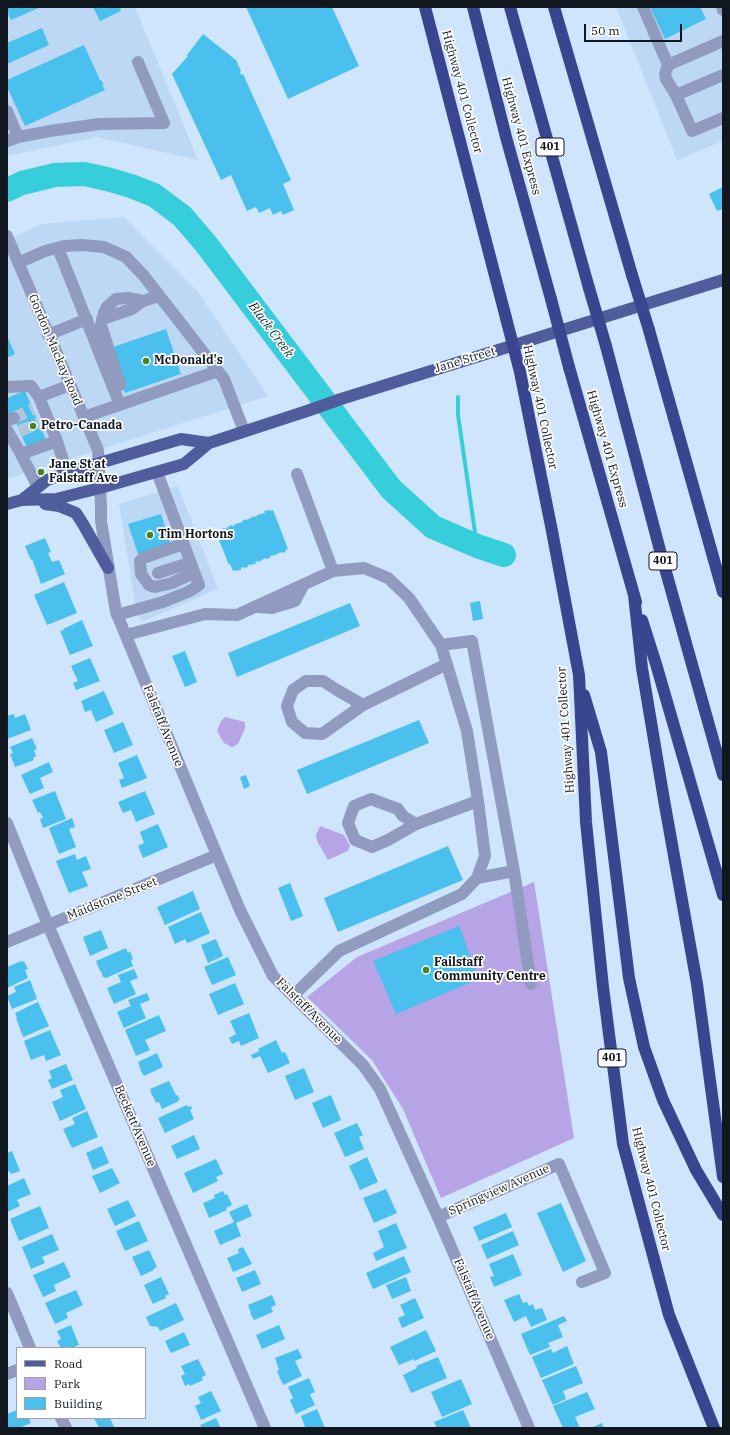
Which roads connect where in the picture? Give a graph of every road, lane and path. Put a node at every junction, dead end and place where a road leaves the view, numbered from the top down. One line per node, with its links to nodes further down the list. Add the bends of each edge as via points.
1 (425, 7): 53 (highway, Highway 401 Collector / 401, bridge, via 520,372)
2 (473, 7): 48 (highway, Highway 401 Express, bridge, via 506,137)
3 (510, 7): 55 (highway, Highway 401 Express / 401, bridge)
4 (554, 7): 47 (highway, bridge)
5 (643, 7): 10 (street)
6 (722, 7): 7 (street)
7 (723, 10)
8 (723, 41): 10 (street)
9 (138, 62): 15 (street, via 164,124 99,124)
10 (668, 65): 12 (street, via 666,79)
11 (723, 75): 12 (street)
12 (676, 96): 14 (street, via 692,130)
13 (7, 111): 15 (street)
14 (723, 118)
15 (12, 139)
16 (7, 236): 18 (street, Gordon Mackay Road)
17 (58, 248): 18 (street); 20 (street, via 82,245 104,247 126,257); 21 (street)
18 (18, 263): 22 (street, Gordon Mackay Road)
19 (723, 280): 30 (main road, Jane Street, via 341,399)
20 (159, 296): 23 (street); 27 (street, via 143,301 116,299 107,307 102,319 101,325)
21 (87, 319): 22 (street); 27 (street)
22 (48, 335): 24 (street, Gordon Mackay Road)
23 (218, 371): 27 (street); 30 (street)
24 (70, 385): 26 (street); 28 (street, Gordon Mackay Road)
25 (7, 387): 26 (street, via 31,386)
26 (38, 404): 31 (street, via 43,421)
27 (123, 404): 28 (street)
28 (84, 417): 34 (street, Gordon Mackay Road, via 98,450)
29 (12, 432): 33 (street)
30 (244, 432): 32 (main road, Jane Street)
31 (57, 440): 33 (street); 36 (street)
32 (209, 443): 34 (main road, Jane Street, via 181,439); 35 (main road, Jane Street, via 184,464)
33 (21, 454): 38 (street)
34 (99, 463): 36 (main road, Jane Street); 39 (street, Gordon Mackay Road)
35 (157, 472): 39 (main road, Jane Street); 42 (street)
36 (66, 473): 38 (main road, Jane Street, via 47,480)
37 (297, 474): 45 (street)
38 (38, 487): 40 (main road, Jane Street)
39 (100, 488): 40 (main road, Jane Street, via 56,499); 43 (street, Falstaff Avenue, via 101,521)
40 (22, 500): 41 (main road, Jane Street); 43 (main road, via 59,506 76,513)
41 (7, 504)
42 (182, 544): 44 (street); 44 (street, via 143,558 140,561 141,574 149,585 155,587 172,583)
43 (108, 568): 49 (street, Falstaff Avenue)
44 (191, 568): 46 (street); 49 (street, via 198,585 190,591)
45 (333, 571): 50 (street, via 237,615 205,614); 51 (street, via 364,568 388,578 409,598)
46 (158, 573)
47 (723, 592)
48 (634, 595): 62 (highway, Highway 401 Express); 67 (highway, via 646,692 698,984)
49 (118, 616): 50 (street, Falstaff Avenue)
50 (126, 636): 59 (street, Falstaff Avenue)
51 (441, 645): 52 (street); 60 (street, via 472,640)
52 (447, 664): 54 (street); 56 (street, via 467,731)
53 (579, 675): 68 (highway, via 601,752 629,978 644,1047 663,1100 696,1170); 77 (highway, Highway 401 Collector / 401, via 586,822 602,987 623,1144 669,1315)
54 (363, 705): 54 (street, via 322,734 304,733 292,722 287,706 293,690 306,681 323,681)
55 (723, 775)
56 (478, 801): 58 (street); 61 (street, via 485,856)
57 (7, 823): 63 (street, Beckett Avenue)
58 (416, 824): 58 (street, via 372,847 355,840 348,823 354,806 371,799 398,809 403,816)
59 (216, 855): 63 (street, Maidstone Street); 66 (street, Falstaff Avenue, via 273,976)
60 (514, 871): 61 (street); 65 (street)
61 (478, 878): 66 (street, via 462,894 339,951)
62 (723, 895)
63 (48, 925): 64 (street, Maidstone Street); 75 (street, Beckett Avenue)
64 (7, 942)
65 (531, 984)
66 (293, 996): 69 (street, Falstaff Avenue, via 363,1065 380,1089)
67 (723, 1177)
68 (723, 1215)
69 (438, 1217): 70 (street, Springview Avenue, via 559,1164 605,1273); 76 (street, Falstaff Avenue)
70 (582, 1282)
71 (7, 1293): 72 (street)
72 (30, 1347)
73 (62, 1419): 74 (street)
74 (66, 1428)
75 (265, 1428)
76 (529, 1428)
77 (714, 1428)

